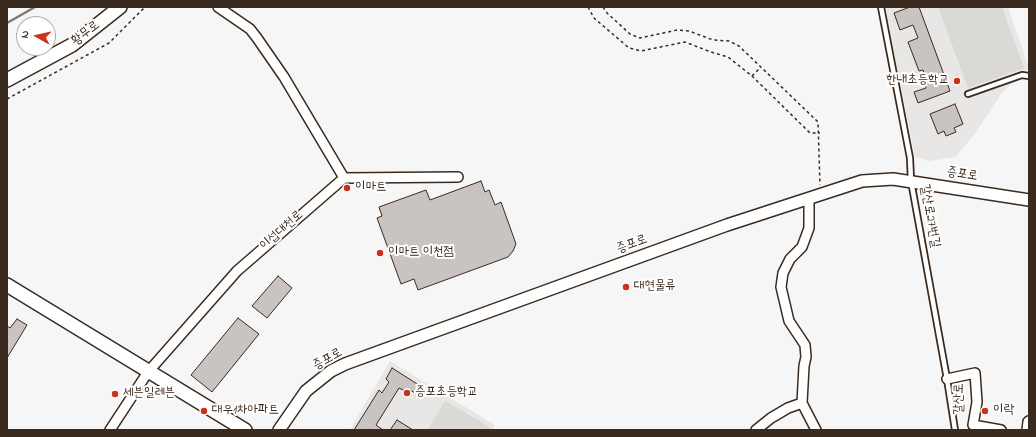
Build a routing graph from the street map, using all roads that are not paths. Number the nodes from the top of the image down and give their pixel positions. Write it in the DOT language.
graph roads {
  1 [pos="120,7"];
  2 [pos="218,7"];
  3 [pos="882,7"];
  4 [pos="1029,76"];
  5 [pos="7,80"];
  6 [pos="968,94"];
  7 [pos="344,178"];
  8 [pos="458,178"];
  9 [pos="911,181"];
  10 [pos="808,199"];
  11 [pos="1029,200"];
  12 [pos="7,285"];
  13 [pos="148,372"];
  14 [pos="947,379"];
  15 [pos="802,403"];
  16 [pos="1029,422"];
  17 [pos="110,430"];
  18 [pos="245,430"];
  19 [pos="279,430"];
  20 [pos="756,430"];
  21 [pos="816,430"];
  22 [pos="955,430"];
  23 [pos="1001,430"];
  24 [pos="1028,430"];
  1 -- 5 [label="main road, 황무로"];
  2 -- 7 [label="street"];
  3 -- 9 [label="lane, 갈산로27번길"];
  4 -- 6 [label="lane"];
  7 -- 8 [label="street"];
  7 -- 13 [label="street, 이섭대천로"];
  9 -- 10 [label="street, 증포로"];
  9 -- 11 [label="street, 증포로"];
  9 -- 14 [label="lane, 갈산로27번길"];
  10 -- 15 [label="street"];
  10 -- 19 [label="street, 증포로"];
  12 -- 13 [label="main road"];
  13 -- 17 [label="street, 이섭대천로"];
  13 -- 18 [label="main road"];
  14 -- 22 [label="lane, 갈산로27번길"];
  14 -- 23 [label="street, 갈산로"];
  15 -- 20 [label="street"];
  15 -- 21 [label="street"];
  16 -- 24 [label="street"];
}
